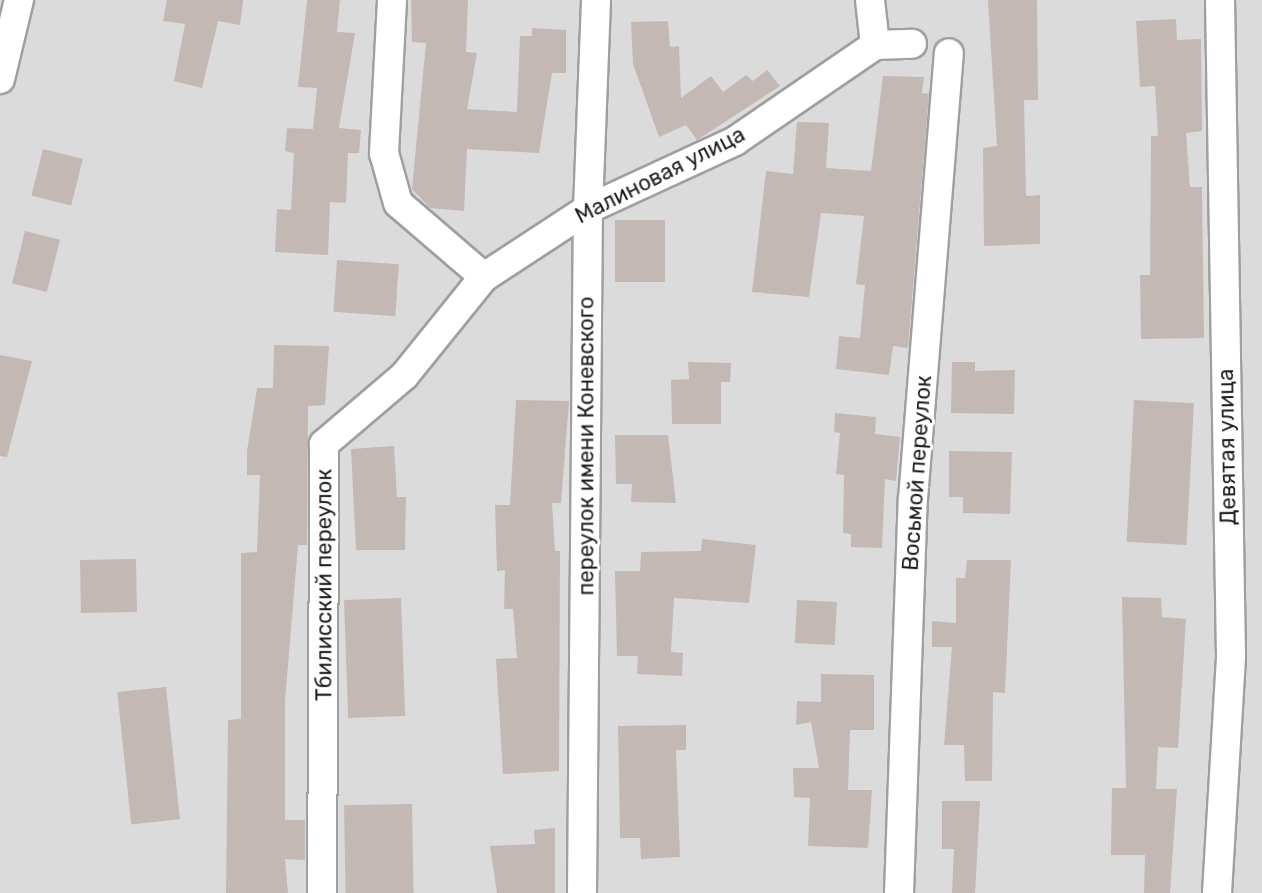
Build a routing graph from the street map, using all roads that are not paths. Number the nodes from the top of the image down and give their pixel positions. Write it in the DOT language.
graph roads {
  1 [pos="19,0"];
  2 [pos="392,0"];
  3 [pos="596,0"];
  4 [pos="870,0"];
  5 [pos="1220,0"];
  6 [pos="912,44"];
  7 [pos="875,45"];
  8 [pos="949,53"];
  9 [pos="0,79"];
  10 [pos="588,209"];
  11 [pos="484,277"];
  12 [pos="322,893"];
  13 [pos="582,893"];
  14 [pos="899,893"];
  15 [pos="1217,893"];
  1 -- 9 [label="street"];
  2 -- 11 [label="street"];
  3 -- 10 [label="street, переулок имени Коневского"];
  4 -- 7 [label="street"];
  5 -- 15 [label="street, Девятая улица"];
  6 -- 7 [label="street"];
  7 -- 10 [label="street, Малиновая улица"];
  8 -- 14 [label="street, Восьмой переулок"];
  10 -- 11 [label="street, Малиновая улица"];
  10 -- 13 [label="street, переулок имени Коневского"];
  11 -- 12 [label="street, Тбилисский переулок"];
}
